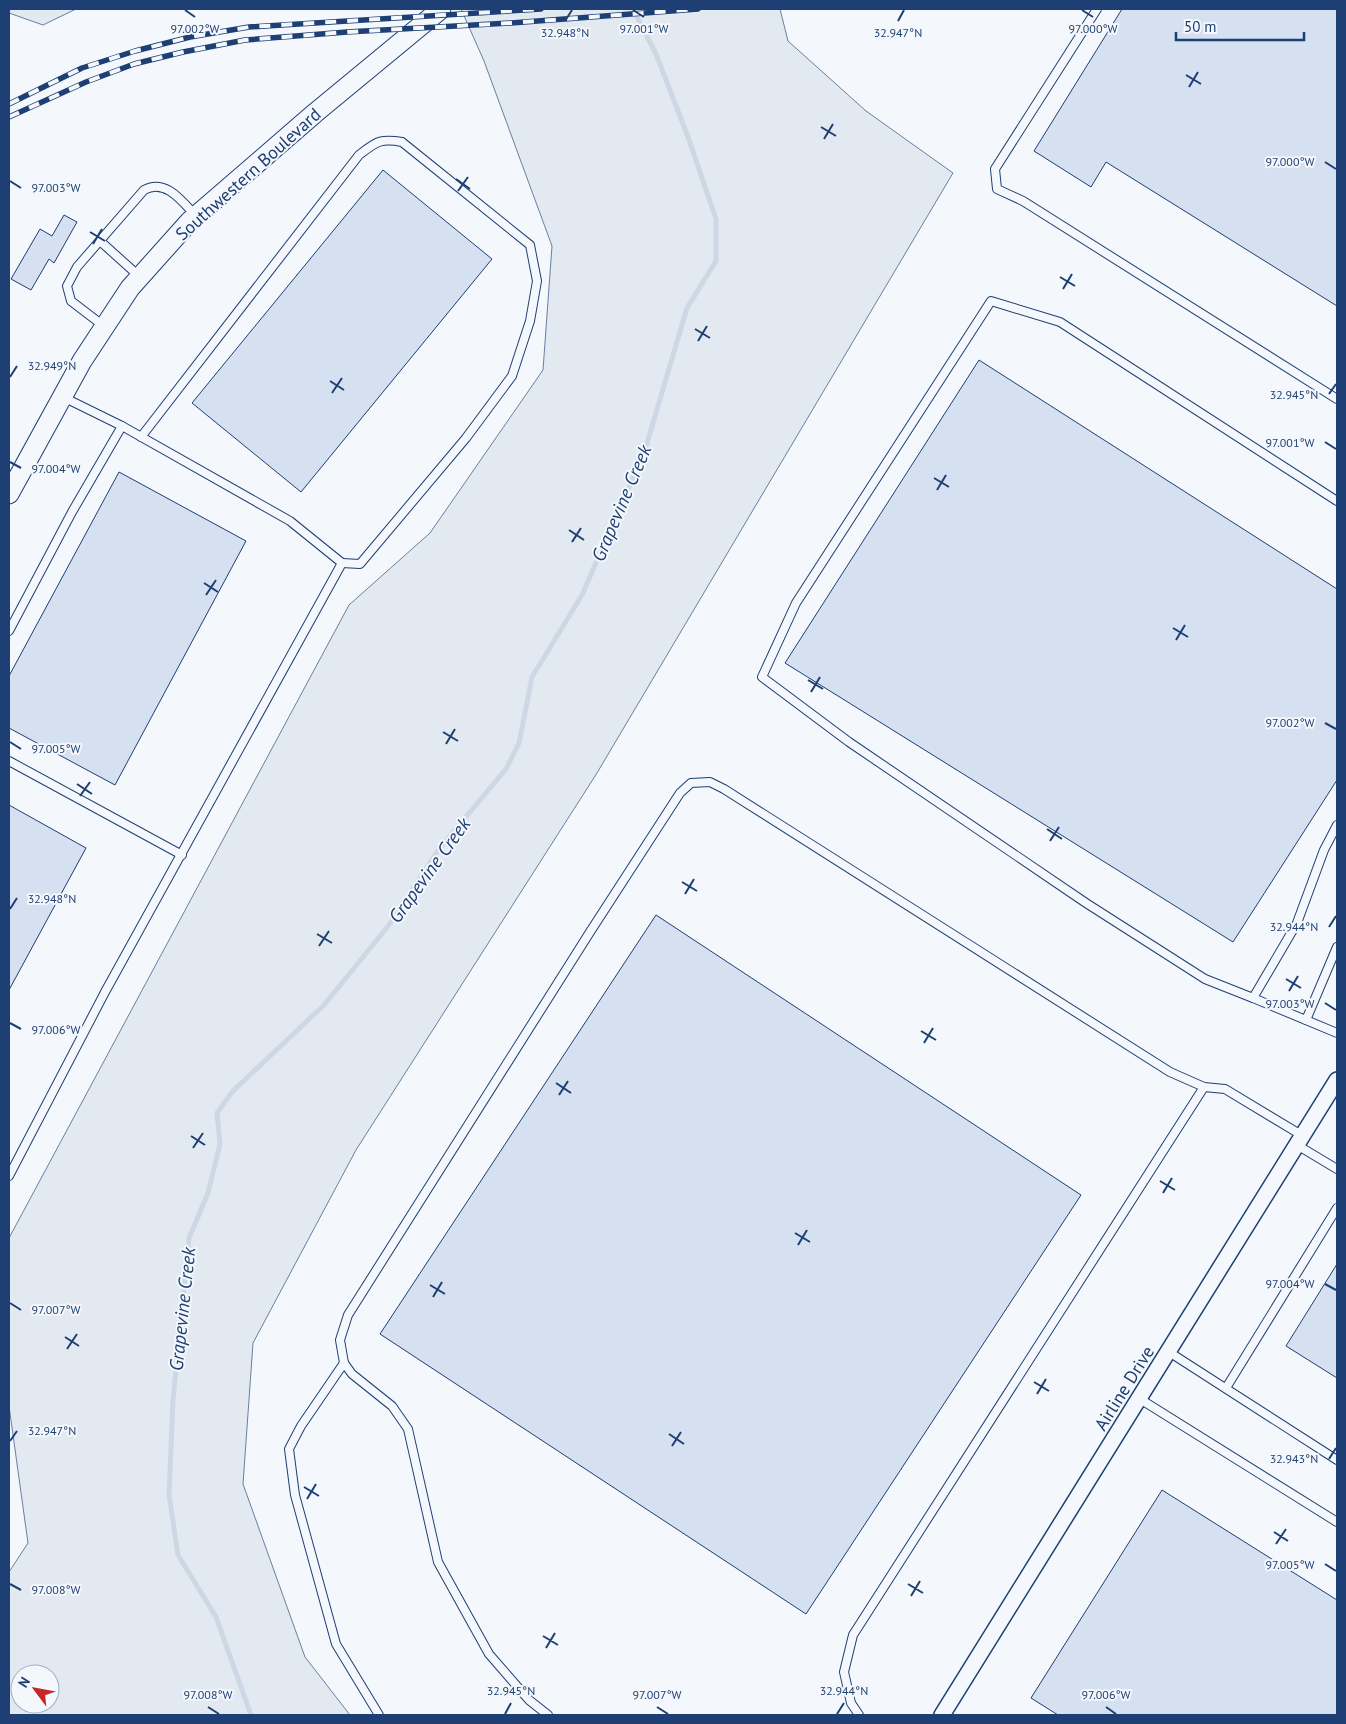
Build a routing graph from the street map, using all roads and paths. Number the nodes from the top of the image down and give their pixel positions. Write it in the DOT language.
graph roads {
  1 [pos="441,9"];
  2 [pos="1097,9"];
  3 [pos="196,216"];
  4 [pos="100,241"];
  5 [pos="140,278"];
  6 [pos="104,327"];
  7 [pos="62,397"];
  8 [pos="1337,399"];
  9 [pos="122,426"];
  10 [pos="141,437"];
  11 [pos="9,494"];
  12 [pos="1337,501"];
  13 [pos="342,563"];
  14 [pos="9,631"];
  15 [pos="9,761"];
  16 [pos="1337,825"];
  17 [pos="182,855"];
  18 [pos="1337,947"];
  19 [pos="1253,998"];
  20 [pos="1306,1020"];
  21 [pos="1337,1033"];
  22 [pos="1336,1083"];
  23 [pos="1204,1088"];
  24 [pos="1300,1140"];
  25 [pos="1337,1169"];
  26 [pos="9,1176"];
  27 [pos="1337,1208"];
  28 [pos="1169,1352"];
  29 [pos="344,1363"];
  30 [pos="1226,1388"];
  31 [pos="1140,1399"];
  32 [pos="1337,1460"];
  33 [pos="1337,1522"];
  34 [pos="947,1713"];
  35 [pos="379,1715"];
  36 [pos="548,1715"];
  37 [pos="859,1715"];
  1 -- 3 [label="street, Southwestern Boulevard"];
  2 -- 8 [label="lane"];
  3 -- 4 [label="lane"];
  3 -- 5 [label="street, Southwestern Boulevard"];
  4 -- 5 [label="lane"];
  4 -- 6 [label="lane"];
  5 -- 6 [label="street, Southwestern Boulevard"];
  6 -- 7 [label="street, Southwestern Boulevard"];
  7 -- 9 [label="lane"];
  7 -- 11 [label="street, Southwestern Boulevard"];
  9 -- 10 [label="lane"];
  9 -- 14 [label="lane"];
  10 -- 13 [label="lane"];
  10 -- 13 [label="lane"];
  12 -- 19 [label="lane"];
  13 -- 17 [label="lane"];
  15 -- 17 [label="lane"];
  16 -- 19 [label="lane"];
  17 -- 26 [label="lane"];
  18 -- 20 [label="lane"];
  19 -- 20 [label="lane"];
  20 -- 21 [label="lane"];
  22 -- 24 [label="street, Airline Drive"];
  23 -- 24 [label="lane"];
  23 -- 29 [label="lane"];
  23 -- 37 [label="lane"];
  24 -- 25 [label="lane"];
  24 -- 28 [label="street, Airline Drive"];
  27 -- 30 [label="lane"];
  28 -- 30 [label="lane"];
  28 -- 31 [label="street, Airline Drive"];
  29 -- 35 [label="lane"];
  29 -- 36 [label="lane"];
  30 -- 32 [label="lane"];
  31 -- 33 [label="lane"];
  31 -- 34 [label="street, Airline Drive"];
}
